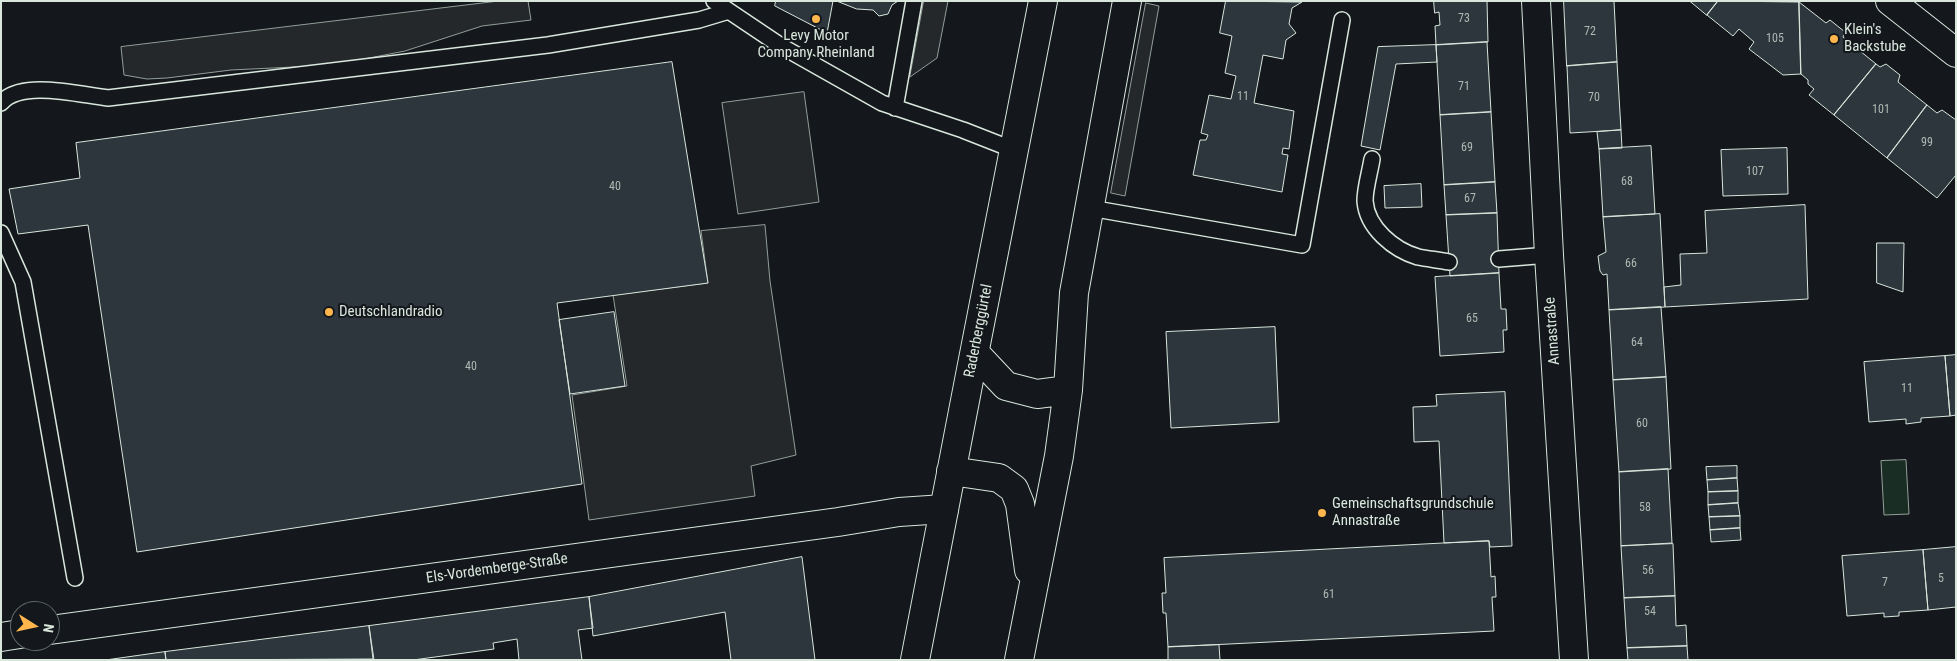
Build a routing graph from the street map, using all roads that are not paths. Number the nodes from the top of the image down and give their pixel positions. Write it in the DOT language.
graph roads {
  1 [pos="714,1"];
  2 [pos="914,1"];
  3 [pos="1043,1"];
  4 [pos="1127,1"];
  5 [pos="1536,1"];
  6 [pos="1890,1"];
  7 [pos="729,11"];
  8 [pos="1342,20"];
  9 [pos="1956,53"];
  10 [pos="1,103"];
  11 [pos="895,108"];
  12 [pos="1014,150"];
  13 [pos="1372,159"];
  14 [pos="1090,208"];
  15 [pos="1,233"];
  16 [pos="1549,255"];
  17 [pos="1498,259"];
  18 [pos="1449,262"];
  19 [pos="975,353"];
  20 [pos="1068,390"];
  21 [pos="951,471"];
  22 [pos="944,509"];
  23 [pos="75,578"];
  24 [pos="1032,592"];
  25 [pos="60,629"];
  26 [pos="915,660"];
  27 [pos="1019,660"];
  28 [pos="1574,660"];
  1 -- 7 [label="lane"];
  2 -- 11 [label="lane"];
  3 -- 12 [label="street, Raderberggürtel"];
  4 -- 14 [label="street"];
  5 -- 16 [label="street, Annastraße"];
  6 -- 9 [label="street"];
  7 -- 10 [label="lane"];
  7 -- 11 [label="lane"];
  8 -- 14 [label="lane"];
  11 -- 12 [label="lane"];
  12 -- 19 [label="street, Raderberggürtel"];
  13 -- 18 [label="lane"];
  14 -- 20 [label="street"];
  15 -- 23 [label="lane"];
  16 -- 17 [label="lane"];
  16 -- 28 [label="street, Annastraße"];
  19 -- 20 [label="street"];
  19 -- 21 [label="street, Raderberggürtel"];
  20 -- 24 [label="street"];
  21 -- 22 [label="street, Raderberggürtel"];
  21 -- 24 [label="street"];
  22 -- 25 [label="street, Els-Vordemberge-Straße"];
  22 -- 26 [label="street, Raderberggürtel"];
  24 -- 27 [label="street"];
}
